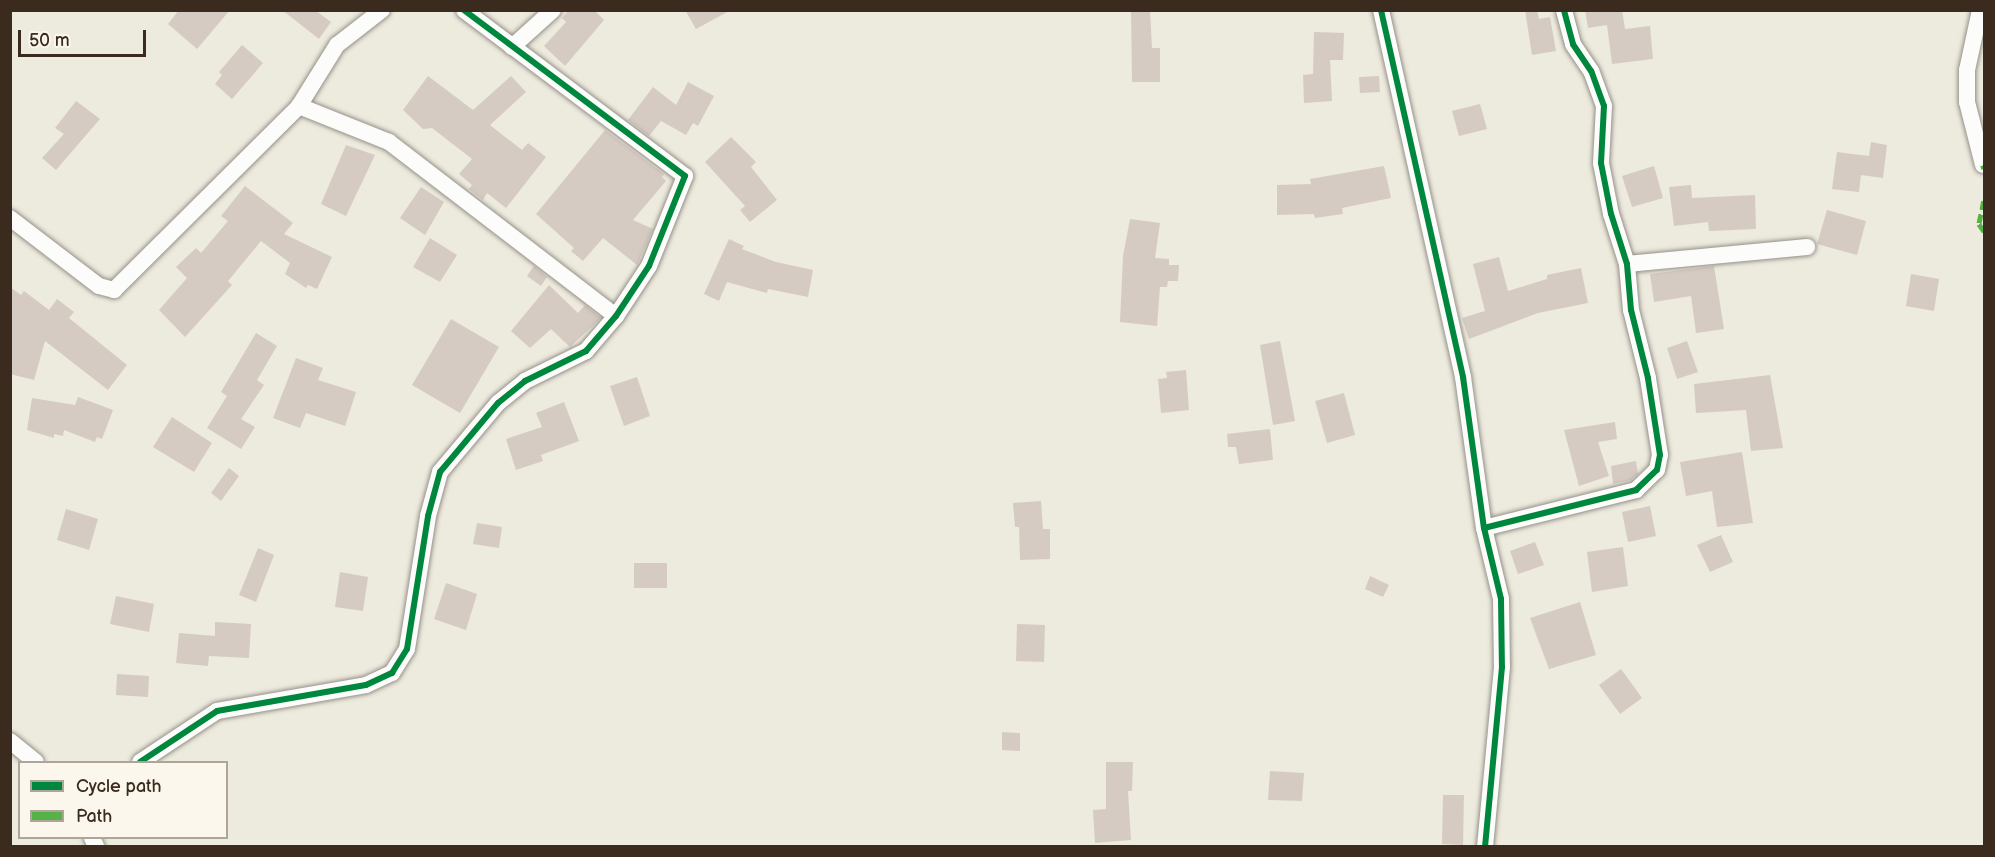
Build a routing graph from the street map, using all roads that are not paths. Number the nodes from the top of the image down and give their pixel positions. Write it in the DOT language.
graph roads {
  1 [pos="382,10"];
  2 [pos="464,10"];
  3 [pos="553,10"];
  4 [pos="1381,10"];
  5 [pos="1564,10"];
  6 [pos="1980,10"];
  7 [pos="512,47"];
  8 [pos="299,106"];
  9 [pos="1983,165"];
  10 [pos="10,218"];
  11 [pos="1807,247"];
  12 [pos="1628,264"];
  13 [pos="616,316"];
  14 [pos="1484,528"];
  15 [pos="10,741"];
  16 [pos="35,761"];
  17 [pos="142,761"];
  18 [pos="1485,846"];
  1 -- 8 [label="street"];
  2 -- 7 [label="street"];
  3 -- 7 [label="street"];
  4 -- 14 [label="street"];
  5 -- 12 [label="street"];
  6 -- 9 [label="street"];
  7 -- 13 [label="street"];
  8 -- 10 [label="street"];
  8 -- 13 [label="street"];
  11 -- 12 [label="street"];
  12 -- 14 [label="street"];
  13 -- 17 [label="street"];
  14 -- 18 [label="street"];
  15 -- 16 [label="street"];
}
